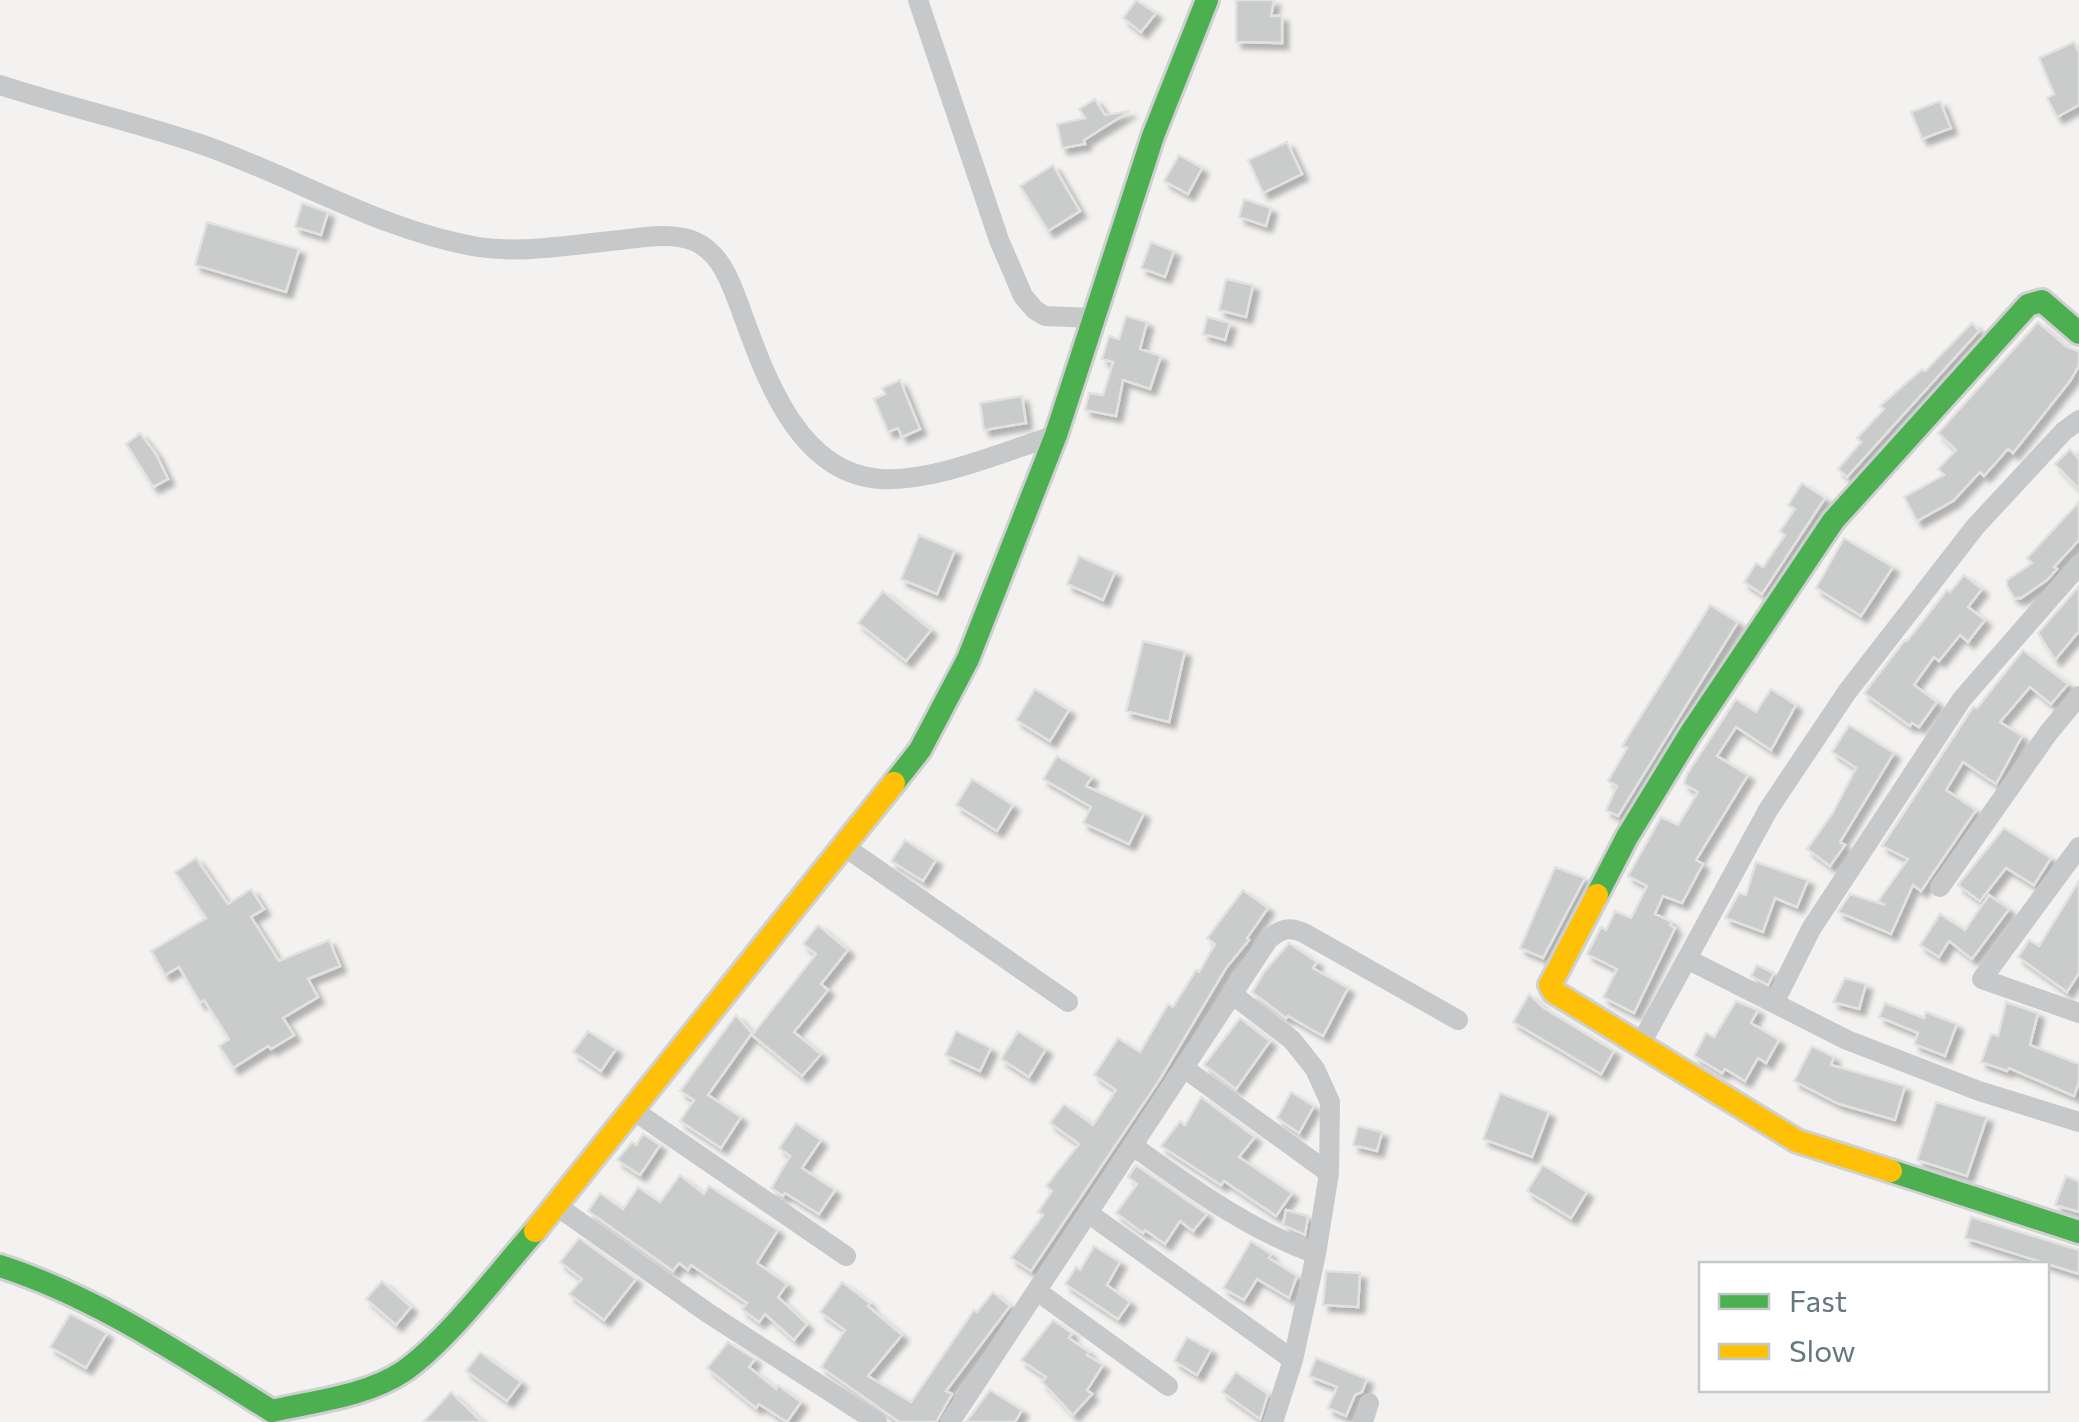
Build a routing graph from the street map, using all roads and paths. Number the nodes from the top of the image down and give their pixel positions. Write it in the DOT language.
graph roads {
  1 [pos="918,0"];
  2 [pos="1207,0"];
  3 [pos="0,86"];
  4 [pos="1092,318"];
  5 [pos="2079,333"];
  6 [pos="2079,420"];
  7 [pos="1056,435"];
  8 [pos="2079,565"];
  9 [pos="2079,696"];
  10 [pos="845,847"];
  11 [pos="2079,847"];
  12 [pos="1940,888"];
  13 [pos="1687,959"];
  14 [pos="1232,994"];
  15 [pos="1068,1002"];
  16 [pos="1774,1003"];
  17 [pos="2077,1009"];
  18 [pos="1458,1020"];
  19 [pos="1640,1045"];
  20 [pos="1184,1068"];
  21 [pos="633,1110"];
  22 [pos="2079,1122"];
  23 [pos="1132,1146"];
  24 [pos="1329,1172"];
  25 [pos="558,1206"];
  26 [pos="1088,1214"];
  27 [pos="2079,1232"];
  28 [pos="1316,1254"];
  29 [pos="846,1256"];
  30 [pos="0,1266"];
  31 [pos="1036,1291"];
  32 [pos="1293,1360"];
  33 [pos="1168,1386"];
  34 [pos="262,1417"];
  35 [pos="877,1422"];
  36 [pos="950,1422"];
  37 [pos="1273,1422"];
  1 -- 4 [label="street"];
  2 -- 4 [label="street"];
  3 -- 7 [label="street"];
  4 -- 7 [label="street"];
  5 -- 19 [label="street"];
  6 -- 13 [label="street"];
  7 -- 10 [label="street"];
  8 -- 16 [label="street"];
  9 -- 12 [label="street"];
  10 -- 15 [label="street"];
  10 -- 21 [label="street"];
  11 -- 17 [label="street"];
  13 -- 16 [label="street"];
  13 -- 19 [label="street"];
  14 -- 18 [label="street"];
  14 -- 20 [label="street"];
  14 -- 24 [label="street"];
  16 -- 22 [label="street"];
  19 -- 27 [label="street"];
  20 -- 23 [label="street"];
  20 -- 24 [label="street"];
  21 -- 25 [label="street"];
  21 -- 29 [label="street"];
  23 -- 26 [label="street"];
  23 -- 28 [label="street"];
  24 -- 28 [label="street"];
  25 -- 34 [label="street"];
  25 -- 35 [label="street"];
  26 -- 31 [label="street"];
  26 -- 32 [label="street"];
  28 -- 32 [label="street"];
  30 -- 34 [label="street"];
  31 -- 33 [label="street"];
  31 -- 36 [label="street"];
  32 -- 37 [label="street"];
}
